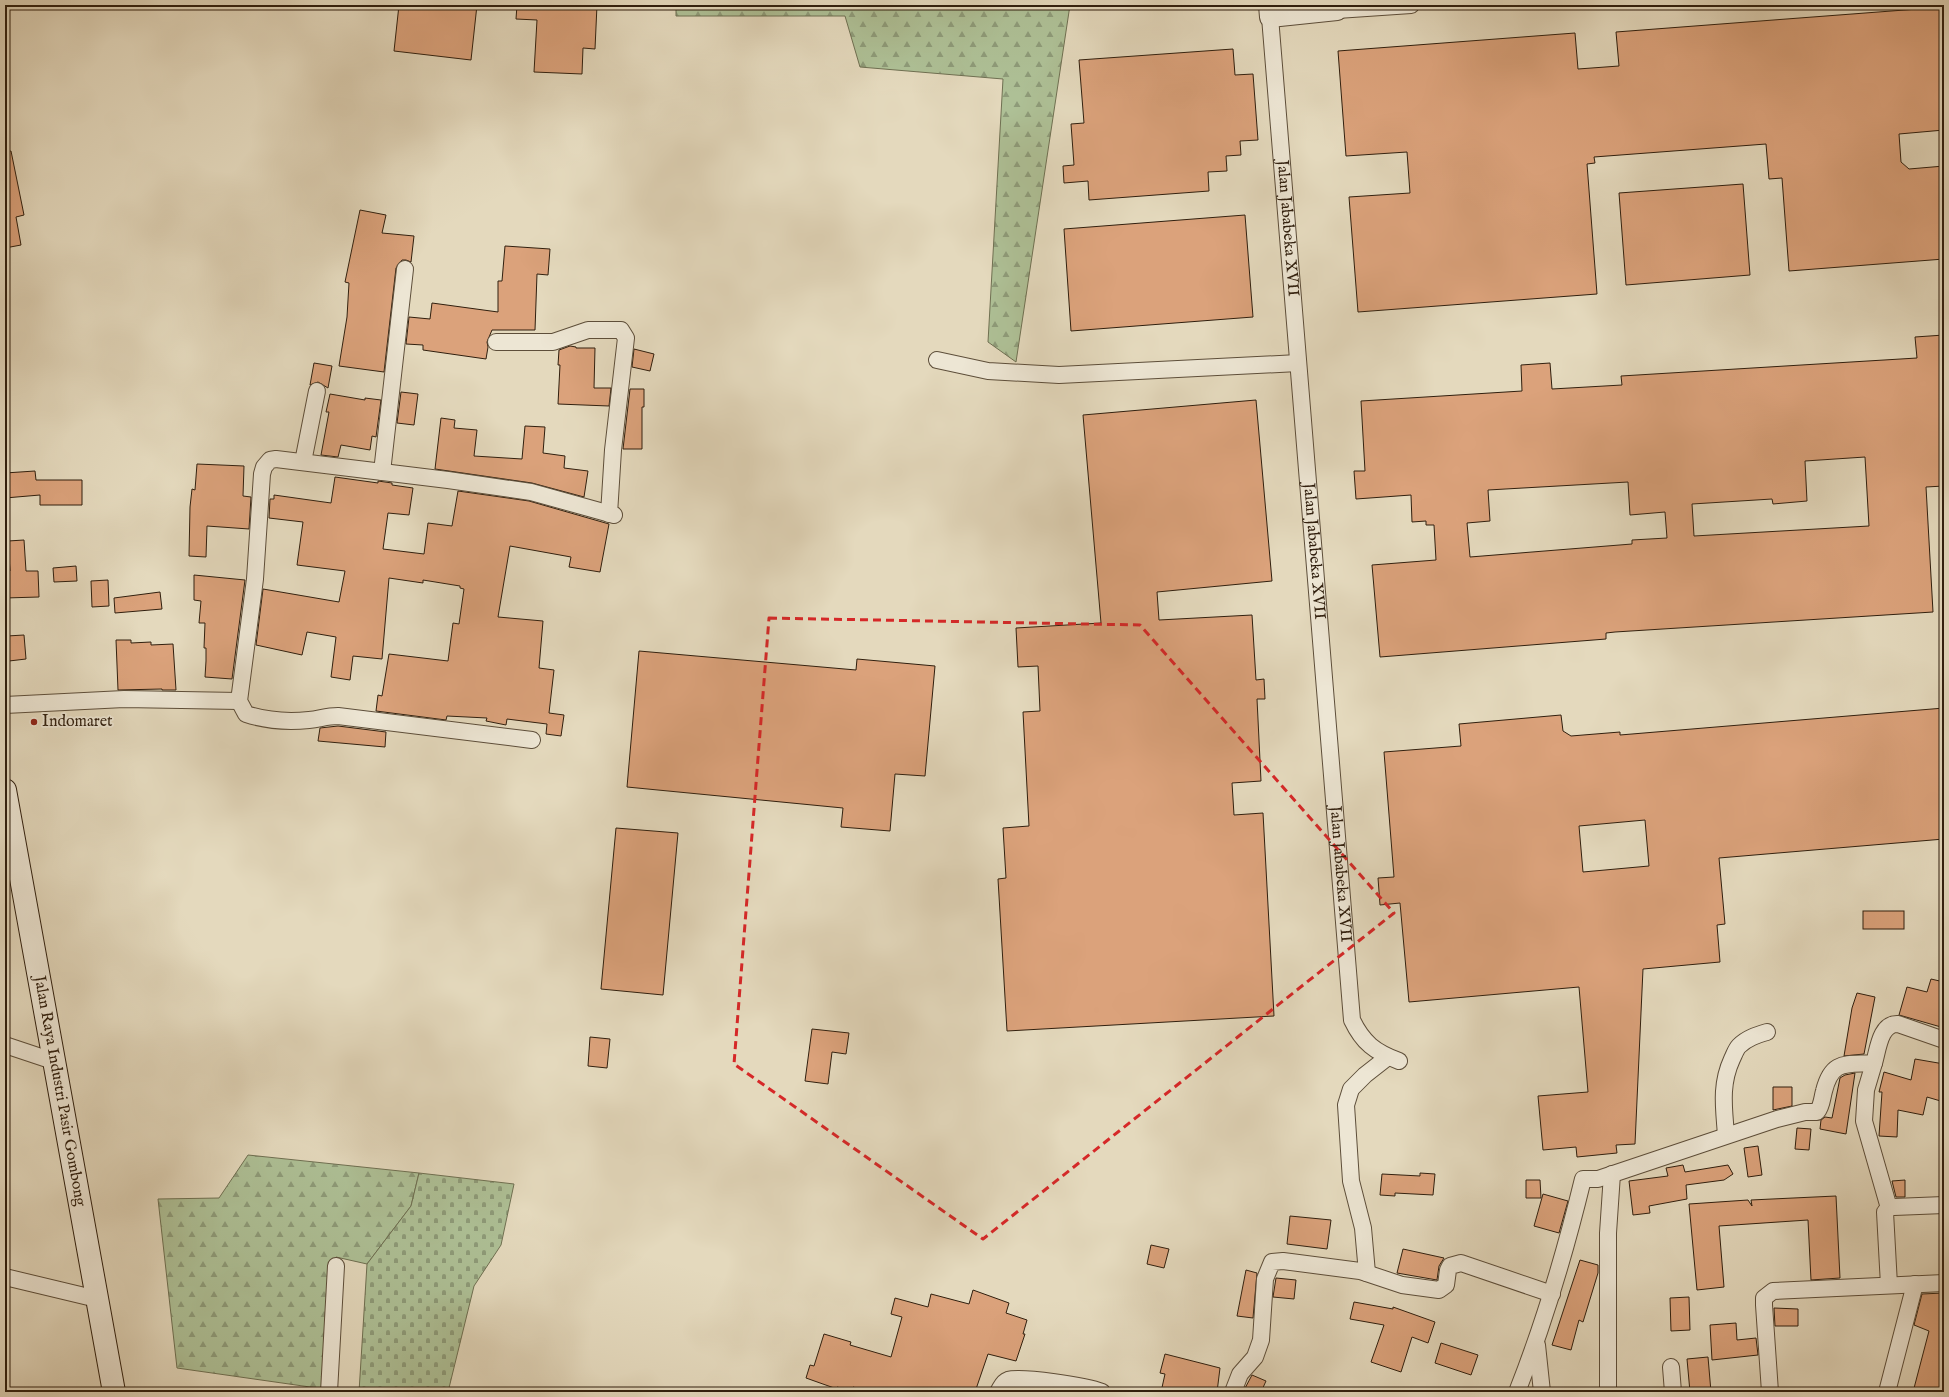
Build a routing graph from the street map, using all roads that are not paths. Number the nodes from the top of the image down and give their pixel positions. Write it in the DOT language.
graph roads {
  1 [pos="1410,5"];
  2 [pos="1336,8"];
  3 [pos="1269,11"];
  4 [pos="405,269"];
  5 [pos="496,342"];
  6 [pos="937,360"];
  7 [pos="1298,363"];
  8 [pos="317,391"];
  9 [pos="303,462"];
  10 [pos="382,472"];
  11 [pos="239,701"];
  12 [pos="5,705"];
  13 [pos="532,740"];
  14 [pos="5,790"];
  15 [pos="1767,1032"];
  16 [pos="1944,1040"];
  17 [pos="5,1045"];
  18 [pos="53,1061"];
  19 [pos="1874,1063"];
  20 [pos="1726,1135"];
  21 [pos="1612,1174"];
  22 [pos="1944,1205"];
  23 [pos="1889,1208"];
  24 [pos="336,1266"];
  25 [pos="1367,1273"];
  26 [pos="5,1277"];
  27 [pos="1944,1283"];
  28 [pos="1915,1284"];
  29 [pos="1889,1286"];
  30 [pos="1552,1294"];
  31 [pos="97,1299"];
  32 [pos="1537,1341"];
  33 [pos="1671,1367"];
  34 [pos="114,1392"];
  35 [pos="329,1392"];
  36 [pos="998,1392"];
  37 [pos="1102,1392"];
  38 [pos="1233,1392"];
  39 [pos="1517,1392"];
  40 [pos="1542,1392"];
  41 [pos="1608,1392"];
  42 [pos="1673,1392"];
  43 [pos="1770,1392"];
  44 [pos="1887,1392"];
  1 -- 2 [label="street"];
  2 -- 3 [label="street"];
  3 -- 7 [label="street, Jalan Jababeka XVII"];
  4 -- 10 [label="street"];
  5 -- 10 [label="street"];
  6 -- 7 [label="street"];
  7 -- 25 [label="street, Jalan Jababeka XVII"];
  8 -- 9 [label="street"];
  9 -- 10 [label="street"];
  9 -- 11 [label="street"];
  11 -- 12 [label="street"];
  11 -- 13 [label="street"];
  14 -- 18 [label="main road, Jalan Raya Industri Pasir Gombong"];
  15 -- 20 [label="street"];
  16 -- 19 [label="street"];
  17 -- 18 [label="street"];
  18 -- 31 [label="main road, Jalan Raya Industri Pasir Gombong"];
  19 -- 20 [label="street"];
  19 -- 23 [label="street"];
  20 -- 21 [label="street"];
  21 -- 30 [label="street"];
  21 -- 41 [label="street"];
  22 -- 23 [label="street"];
  23 -- 29 [label="street"];
  24 -- 35 [label="street"];
  25 -- 30 [label="street"];
  25 -- 38 [label="street"];
  26 -- 31 [label="street"];
  27 -- 28 [label="street"];
  28 -- 29 [label="street"];
  28 -- 44 [label="street"];
  29 -- 43 [label="street"];
  30 -- 32 [label="street"];
  31 -- 34 [label="main road, Jalan Raya Industri Pasir Gombong"];
  32 -- 39 [label="street"];
  32 -- 40 [label="street"];
  33 -- 42 [label="street"];
  36 -- 37 [label="street"];
}
